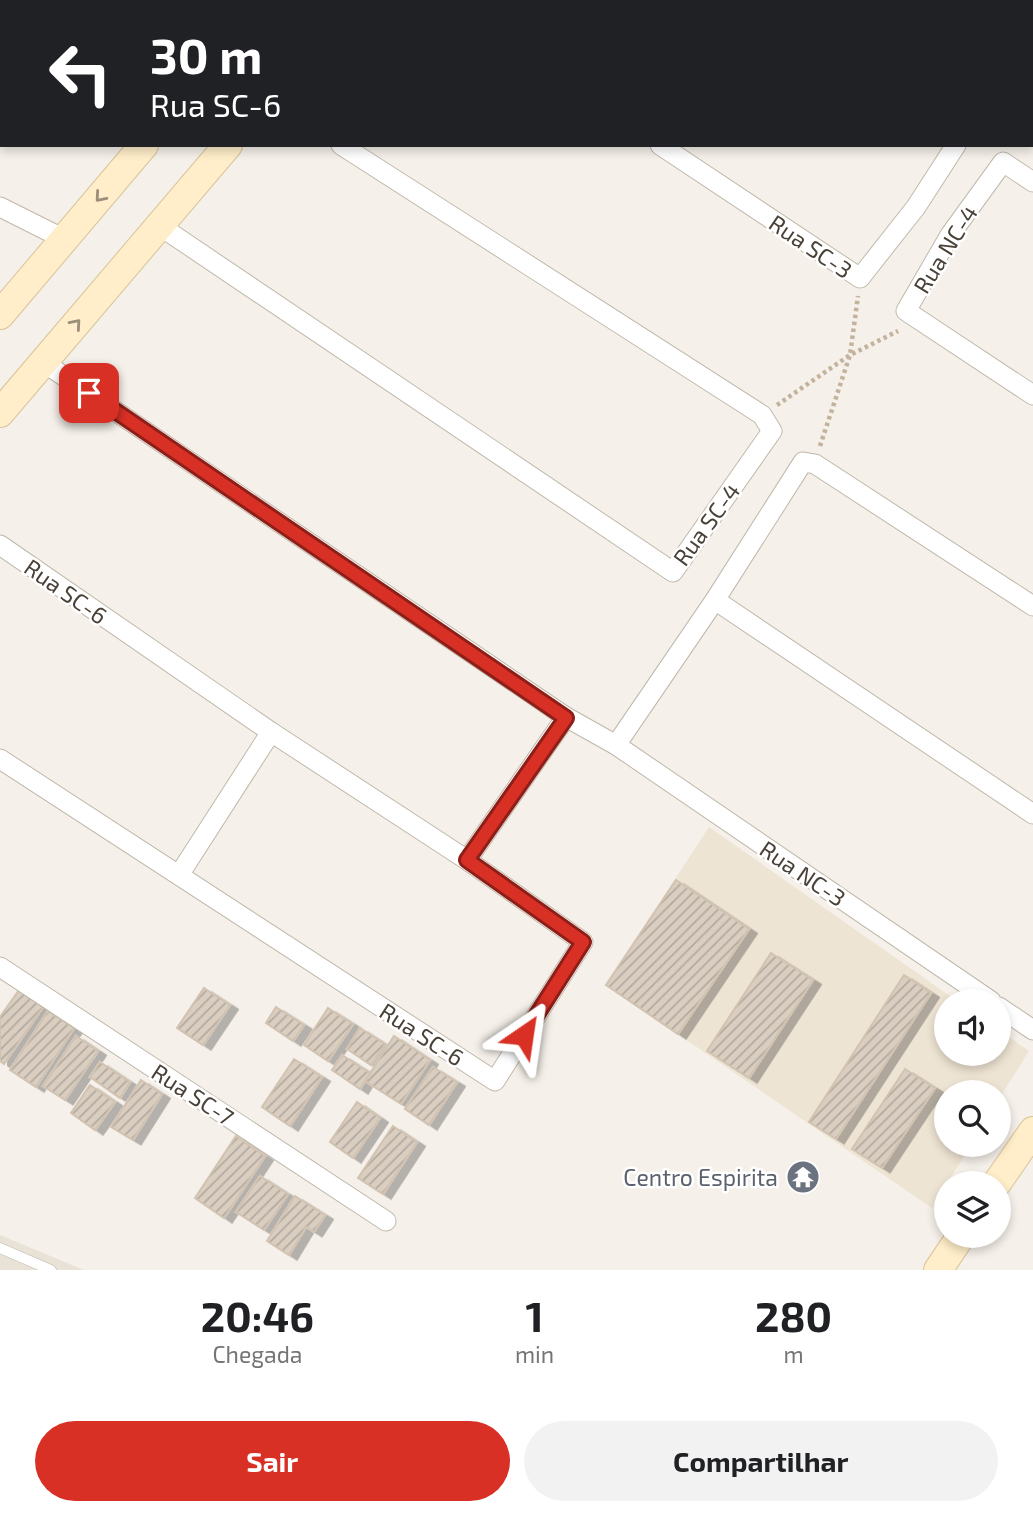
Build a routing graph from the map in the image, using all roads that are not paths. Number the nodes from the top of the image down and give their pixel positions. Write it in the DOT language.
graph roads {
  1 [pos="142,147"];
  2 [pos="226,147"];
  3 [pos="344,147"];
  4 [pos="663,147"];
  5 [pos="955,147"];
  6 [pos="1033,182"];
  7 [pos="0,207"];
  8 [pos="160,226"];
  9 [pos="64,239"];
  10 [pos="0,315"];
  11 [pos="43,362"];
  12 [pos="1033,395"];
  13 [pos="0,412"];
  14 [pos="0,545"];
  15 [pos="715,600"];
  16 [pos="1033,606"];
  17 [pos="566,718"];
  18 [pos="271,732"];
  19 [pos="616,745"];
  20 [pos="0,759"];
  21 [pos="1033,814"];
  22 [pos="467,860"];
  23 [pos="179,875"];
  24 [pos="0,967"];
  25 [pos="973,989"];
  26 [pos="1011,1015"];
  27 [pos="1033,1030"];
  28 [pos="1033,1131"];
  29 [pos="1005,1171"];
  30 [pos="386,1221"];
  31 [pos="0,1248"];
  32 [pos="953,1248"];
  33 [pos="51,1270"];
  34 [pos="938,1270"];
  1 -- 9 [label="street, one-way"];
  2 -- 8 [label="street"];
  3 -- 8 [label="street, Rua SC-4"];
  4 -- 5 [label="street, Rua SC-3"];
  6 -- 12 [label="street, Rua NC-4"];
  7 -- 9 [label="street"];
  11 -- 8 [label="street, one-way"];
  9 -- 10 [label="street"];
  11 -- 13 [label="street"];
  11 -- 17 [label="street, Rua NC-3"];
  14 -- 18 [label="street, Rua SC-6"];
  15 -- 16 [label="street"];
  15 -- 19 [label="street"];
  15 -- 21 [label="street"];
  17 -- 19 [label="street, Rua NC-3"];
  17 -- 22 [label="street"];
  18 -- 22 [label="street, Rua SC-6"];
  18 -- 23 [label="street"];
  19 -- 25 [label="street, Rua NC-3"];
  20 -- 23 [label="street, Rua SC-6"];
  22 -- 23 [label="street, Rua SC-6"];
  24 -- 30 [label="street, Rua SC-7"];
  26 -- 27 [label="street"];
  28 -- 29 [label="street"];
  31 -- 33 [label="lane"];
  32 -- 34 [label="street"];
}
